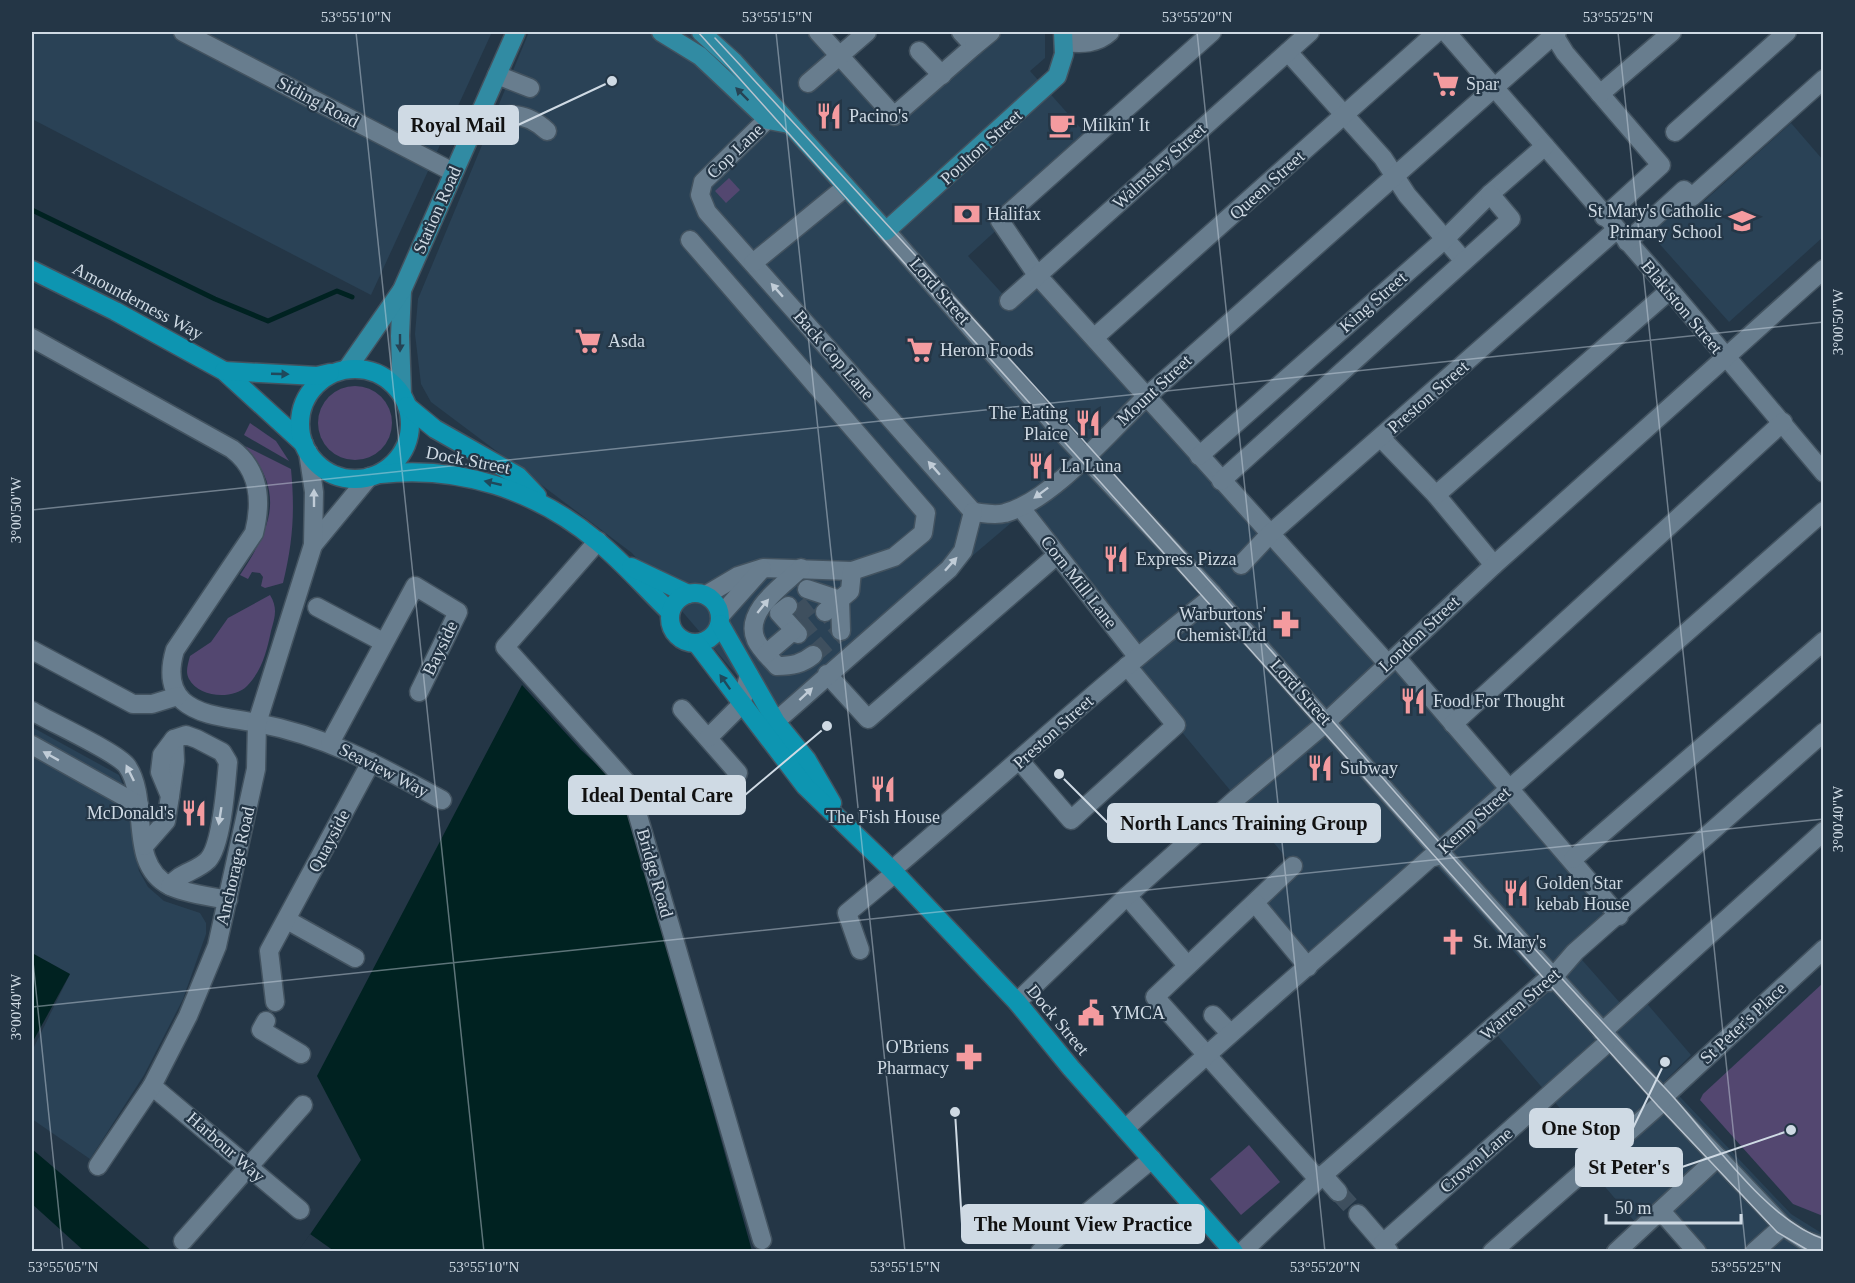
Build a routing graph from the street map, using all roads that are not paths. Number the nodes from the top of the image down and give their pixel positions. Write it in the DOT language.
graph roads {
  1 [pos="183,32"];
  2 [pos="516,32"];
  3 [pos="661,32"];
  4 [pos="701,32"];
  5 [pos="818,32"];
  6 [pos="867,32"];
  7 [pos="961,32"];
  8 [pos="991,32"];
  9 [pos="1110,32"];
  10 [pos="1212,32"];
  11 [pos="1310,32"];
  12 [pos="1437,32"];
  13 [pos="1446,32"];
  14 [pos="1554,32"];
  15 [pos="1672,32"];
  16 [pos="1787,32"];
  17 [pos="1064,42"];
  18 [pos="974,46"];
  19 [pos="919,51"];
  20 [pos="1288,52"];
  21 [pos="840,56"];
  22 [pos="497,75"];
  23 [pos="942,75"];
  24 [pos="1824,80"];
  25 [pos="807,83"];
  26 [pos="1495,87"];
  27 [pos="530,88"];
  28 [pos="1600,94"];
  29 [pos="772,115"];
  30 [pos="1345,115"];
  31 [pos="474,126"];
  32 [pos="547,130"];
  33 [pos="1675,132"];
  34 [pos="1545,146"];
  35 [pos="453,172"];
  36 [pos="1395,175"];
  37 [pos="844,185"];
  38 [pos="1490,194"];
  39 [pos="700,195"];
  40 [pos="1616,230"];
  41 [pos="886,231"];
  42 [pos="1445,239"];
  43 [pos="690,240"];
  44 [pos="1464,261"];
  45 [pos="753,263"];
  46 [pos="1824,269"];
  47 [pos="32,270"];
  48 [pos="1037,275"];
  49 [pos="402,290"];
  50 [pos="1670,290"];
  51 [pos="1009,301"];
  52 [pos="1095,337"];
  53 [pos="32,338"];
  54 [pos="1726,358"];
  55 [pos="225,371"];
  56 [pos="341,371"];
  57 [pos="1146,397"];
  58 [pos="405,401"];
  59 [pos="1783,422"];
  60 [pos="1381,438"];
  61 [pos="306,448"];
  62 [pos="1086,456"];
  63 [pos="1199,456"];
  64 [pos="1824,473"];
  65 [pos="374,475"];
  66 [pos="1221,481"];
  67 [pos="1436,495"];
  68 [pos="547,506"];
  69 [pos="1021,508"];
  70 [pos="1824,511"];
  71 [pos="973,512"];
  72 [pos="1270,534"];
  73 [pos="598,541"];
  74 [pos="313,544"];
  75 [pos="1057,555"];
  76 [pos="616,560"];
  77 [pos="1241,565"];
  78 [pos="1494,565"];
  79 [pos="763,568"];
  80 [pos="801,568"];
  81 [pos="852,571"];
  82 [pos="1212,593"];
  83 [pos="688,594"];
  84 [pos="706,595"];
  85 [pos="317,607"];
  86 [pos="828,608"];
  87 [pos="670,612"];
  88 [pos="720,620"];
  89 [pos="1824,641"];
  90 [pos="383,642"];
  91 [pos="697,644"];
  92 [pos="32,650"];
  93 [pos="766,654"];
  94 [pos="1132,661"];
  95 [pos="1392,661"];
  96 [pos="827,674"];
  97 [pos="749,675"];
  98 [pos="419,692"];
  99 [pos="178,696"];
  100 [pos="741,705"];
  101 [pos="682,709"];
  102 [pos="32,711"];
  103 [pos="1327,720"];
  104 [pos="257,723"];
  105 [pos="1453,724"];
  106 [pos="769,728"];
  107 [pos="1824,732"];
  108 [pos="708,738"];
  109 [pos="330,743"];
  110 [pos="32,745"];
  111 [pos="1020,761"];
  112 [pos="371,762"];
  113 [pos="738,773"];
  114 [pos="1508,790"];
  115 [pos="442,800"];
  116 [pos="139,805"];
  117 [pos="1824,831"];
  118 [pos="144,846"];
  119 [pos="1439,851"];
  120 [pos="1573,859"];
  121 [pos="1293,866"];
  122 [pos="894,871"];
  123 [pos="170,886"];
  124 [pos="1127,896"];
  125 [pos="228,900"];
  126 [pos="1254,903"];
  127 [pos="1619,916"];
  128 [pos="287,920"];
  129 [pos="1824,949"];
  130 [pos="860,950"];
  131 [pos="355,958"];
  132 [pos="1187,965"];
  133 [pos="1308,967"];
  134 [pos="1552,976"];
  135 [pos="275,1002"];
  136 [pos="1017,1002"];
  137 [pos="1213,1015"];
  138 [pos="266,1021"];
  139 [pos="1230,1033"];
  140 [pos="1605,1038"];
  141 [pos="1206,1053"];
  142 [pos="302,1054"];
  143 [pos="152,1086"];
  144 [pos="1663,1098"];
  145 [pos="303,1105"];
  146 [pos="1125,1129"];
  147 [pos="1718,1157"];
  148 [pos="1152,1159"];
  149 [pos="98,1166"];
  150 [pos="249,1167"];
  151 [pos="1320,1177"];
  152 [pos="1338,1192"];
  153 [pos="300,1210"];
  154 [pos="1661,1210"];
  155 [pos="1358,1214"];
  156 [pos="1783,1226"];
  157 [pos="762,1240"];
  158 [pos="183,1241"];
  159 [pos="1386,1247"];
  160 [pos="1824,1247"];
  161 [pos="1040,1251"];
  162 [pos="1234,1251"];
  163 [pos="1242,1251"];
  164 [pos="1492,1251"];
  165 [pos="1616,1251"];
  166 [pos="1697,1251"];
  167 [pos="1754,1251"];
  1 -- 35 [label="street, Siding Road"];
  2 -- 22 [label="main road, Station Road"];
  29 -- 3 [label="main road, Lord Street, one-way"];
  4 -- 29 [label="main road, Lord Street"];
  5 -- 21 [label="street"];
  6 -- 21 [label="street"];
  7 -- 18 [label="street"];
  8 -- 18 [label="street"];
  9 -- 17 [label="street, Poulton Street"];
  10 -- 48 [label="street"];
  11 -- 20 [label="street, Walmsley Street"];
  12 -- 30 [label="street, Queen Street"];
  13 -- 26 [label="street, Blakiston Street"];
  14 -- 26 [label="street, Mount Street"];
  14 -- 28 [label="street"];
  15 -- 28 [label="street"];
  16 -- 33 [label="street"];
  17 -- 41 [label="main road, Poulton Street"];
  18 -- 23 [label="street"];
  19 -- 23 [label="street"];
  20 -- 30 [label="street"];
  20 -- 48 [label="street, Walmsley Street"];
  21 -- 23 [label="street"];
  21 -- 25 [label="street"];
  22 -- 27 [label="street"];
  22 -- 31 [label="main road, Station Road"];
  24 -- 40 [label="street"];
  26 -- 34 [label="street, Blakiston Street"];
  26 -- 36 [label="street, Mount Street"];
  28 -- 40 [label="street"];
  29 -- 37 [label="main road, Lord Street"];
  29 -- 39 [label="street, Cop Lane"];
  30 -- 36 [label="street"];
  30 -- 52 [label="street, Queen Street"];
  31 -- 32 [label="street"];
  31 -- 35 [label="main road, Station Road"];
  34 -- 38 [label="street, King Street"];
  34 -- 40 [label="street, Blakiston Street"];
  35 -- 49 [label="main road, Station Road"];
  36 -- 42 [label="street"];
  36 -- 57 [label="street, Mount Street"];
  37 -- 41 [label="main road, Lord Street"];
  37 -- 45 [label="street"];
  38 -- 42 [label="street, King Street"];
  38 -- 44 [label="street"];
  39 -- 45 [label="street, Back Cop Lane"];
  40 -- 50 [label="street, Blakiston Street"];
  40 -- 60 [label="street, Preston Street"];
  41 -- 62 [label="street, Lord Street"];
  42 -- 44 [label="street"];
  42 -- 63 [label="street, King Street"];
  43 -- 81 [label="street"];
  44 -- 66 [label="street"];
  71 -- 45 [label="street, Back Cop Lane, one-way"];
  46 -- 54 [label="street, London Street"];
  47 -- 55 [label="highway, Amounderness Way"];
  48 -- 51 [label="street, Walmsley Street"];
  48 -- 52 [label="street"];
  49 -- 56 [label="main road, Station Road"];
  49 -- 58 [label="main road, Station Road, one-way"];
  50 -- 54 [label="street, Blakiston Street"];
  50 -- 67 [label="street"];
  52 -- 57 [label="street"];
  53 -- 99 [label="street"];
  54 -- 59 [label="street, Blakiston Street"];
  54 -- 78 [label="street, London Street"];
  55 -- 56 [label="highway, Amounderness Way, one-way"];
  55 -- 61 [label="highway, Amounderness Way"];
  56 -- 58 [label="highway"];
  56 -- 61 [label="highway"];
  57 -- 62 [label="street, Mount Street"];
  57 -- 63 [label="street"];
  58 -- 65 [label="highway"];
  58 -- 68 [label="highway, Dock Street"];
  59 -- 64 [label="street, Blakiston Street"];
  59 -- 105 [label="street"];
  60 -- 67 [label="street"];
  60 -- 72 [label="street, Preston Street"];
  61 -- 65 [label="highway"];
  74 -- 61 [label="street, Anchorage Road, one-way"];
  62 -- 69 [label="street, Mount Street, one-way"];
  62 -- 82 [label="street, Lord Street"];
  63 -- 66 [label="street"];
  68 -- 65 [label="highway, Dock Street, one-way"];
  65 -- 74 [label="street, Anchorage Road"];
  66 -- 72 [label="street"];
  67 -- 78 [label="street"];
  68 -- 73 [label="highway, Dock Street"];
  69 -- 71 [label="street, Mount Street"];
  69 -- 75 [label="street, Corn Mill Lane"];
  70 -- 114 [label="street, Kemp Street"];
  96 -- 71 [label="street, one-way"];
  72 -- 77 [label="street, Preston Street"];
  72 -- 95 [label="street"];
  73 -- 76 [label="highway, Dock Street"];
  73 -- 157 [label="street, Bridge Road"];
  74 -- 104 [label="street, Anchorage Road"];
  75 -- 94 [label="street, Corn Mill Lane"];
  75 -- 96 [label="street"];
  76 -- 83 [label="highway, Dock Street"];
  76 -- 87 [label="highway, Dock Street"];
  78 -- 95 [label="street, London Street"];
  79 -- 80 [label="street"];
  79 -- 84 [label="street"];
  79 -- 88 [label="street"];
  80 -- 81 [label="street"];
  93 -- 80 [label="street, one-way"];
  81 -- 86 [label="street"];
  82 -- 94 [label="street, Preston Street"];
  82 -- 103 [label="street, Lord Street"];
  83 -- 84 [label="highway"];
  83 -- 87 [label="highway"];
  84 -- 88 [label="highway"];
  85 -- 90 [label="street"];
  87 -- 91 [label="highway"];
  88 -- 91 [label="highway"];
  88 -- 97 [label="highway, Dock Street"];
  89 -- 120 [label="street"];
  90 -- 98 [label="street, Bayside"];
  90 -- 109 [label="street, Bayside"];
  100 -- 91 [label="highway, Dock Street, one-way"];
  92 -- 99 [label="street"];
  93 -- 93 [label="street"];
  94 -- 111 [label="street, Preston Street"];
  94 -- 111 [label="street, Corn Mill Lane"];
  95 -- 103 [label="street, London Street"];
  95 -- 105 [label="street"];
  106 -- 96 [label="street, one-way"];
  97 -- 100 [label="street"];
  97 -- 106 [label="highway, Dock Street"];
  99 -- 104 [label="street, Seaview Way"];
  100 -- 106 [label="highway, Dock Street"];
  100 -- 108 [label="street"];
  101 -- 108 [label="street"];
  116 -- 102 [label="street, one-way"];
  103 -- 119 [label="street, Lord Street"];
  103 -- 124 [label="street, London Street"];
  104 -- 109 [label="street, Seaview Way"];
  104 -- 125 [label="street, Anchorage Road"];
  105 -- 114 [label="street"];
  106 -- 122 [label="highway, Dock Street"];
  107 -- 127 [label="street, Warren Street"];
  108 -- 113 [label="street"];
  109 -- 112 [label="street, Seaview Way"];
  116 -- 110 [label="street, one-way"];
  111 -- 122 [label="street, Preston Street"];
  112 -- 115 [label="street, Seaview Way"];
  112 -- 128 [label="street, Quayside"];
  114 -- 119 [label="street, Kemp Street"];
  114 -- 120 [label="street"];
  116 -- 118 [label="street"];
  117 -- 140 [label="street, Crown Lane"];
  118 -- 123 [label="street"];
  118 -- 123 [label="street, one-way"];
  119 -- 133 [label="street, Kemp Street"];
  119 -- 134 [label="street, Lord Street"];
  120 -- 127 [label="street"];
  121 -- 126 [label="street"];
  122 -- 130 [label="street, Preston Street"];
  122 -- 136 [label="highway, Dock Street"];
  123 -- 125 [label="street"];
  124 -- 132 [label="street"];
  124 -- 136 [label="street, London Street"];
  125 -- 143 [label="street, Anchorage Road"];
  126 -- 132 [label="street"];
  126 -- 133 [label="street"];
  127 -- 134 [label="street, Warren Street"];
  128 -- 131 [label="street"];
  128 -- 135 [label="street, Quayside"];
  129 -- 144 [label="street, St Peter's Place"];
  132 -- 141 [label="street"];
  133 -- 139 [label="street, Kemp Street"];
  134 -- 140 [label="street, Lord Street"];
  134 -- 151 [label="street, Warren Street"];
  136 -- 146 [label="highway, Dock Street"];
  137 -- 139 [label="street"];
  138 -- 142 [label="street"];
  139 -- 141 [label="street, Kemp Street"];
  140 -- 144 [label="street, Lord Street"];
  140 -- 159 [label="street, Crown Lane"];
  141 -- 146 [label="street, Kemp Street"];
  141 -- 151 [label="street"];
  143 -- 149 [label="street, Anchorage Road"];
  143 -- 150 [label="street, Harbour Way"];
  144 -- 147 [label="street, Lord Street"];
  144 -- 164 [label="street, St Peter's Place"];
  145 -- 150 [label="street"];
  146 -- 148 [label="highway, Dock Street"];
  147 -- 154 [label="street"];
  147 -- 156 [label="street, Lord Street"];
  148 -- 161 [label="street"];
  148 -- 162 [label="highway, Dock Street"];
  150 -- 153 [label="street, Harbour Way"];
  150 -- 158 [label="street"];
  151 -- 152 [label="street"];
  151 -- 163 [label="street, Warren Street"];
  154 -- 165 [label="street"];
  154 -- 166 [label="street"];
  155 -- 159 [label="street"];
  156 -- 160 [label="street, Lord Street"];
  156 -- 167 [label="street"];
}
